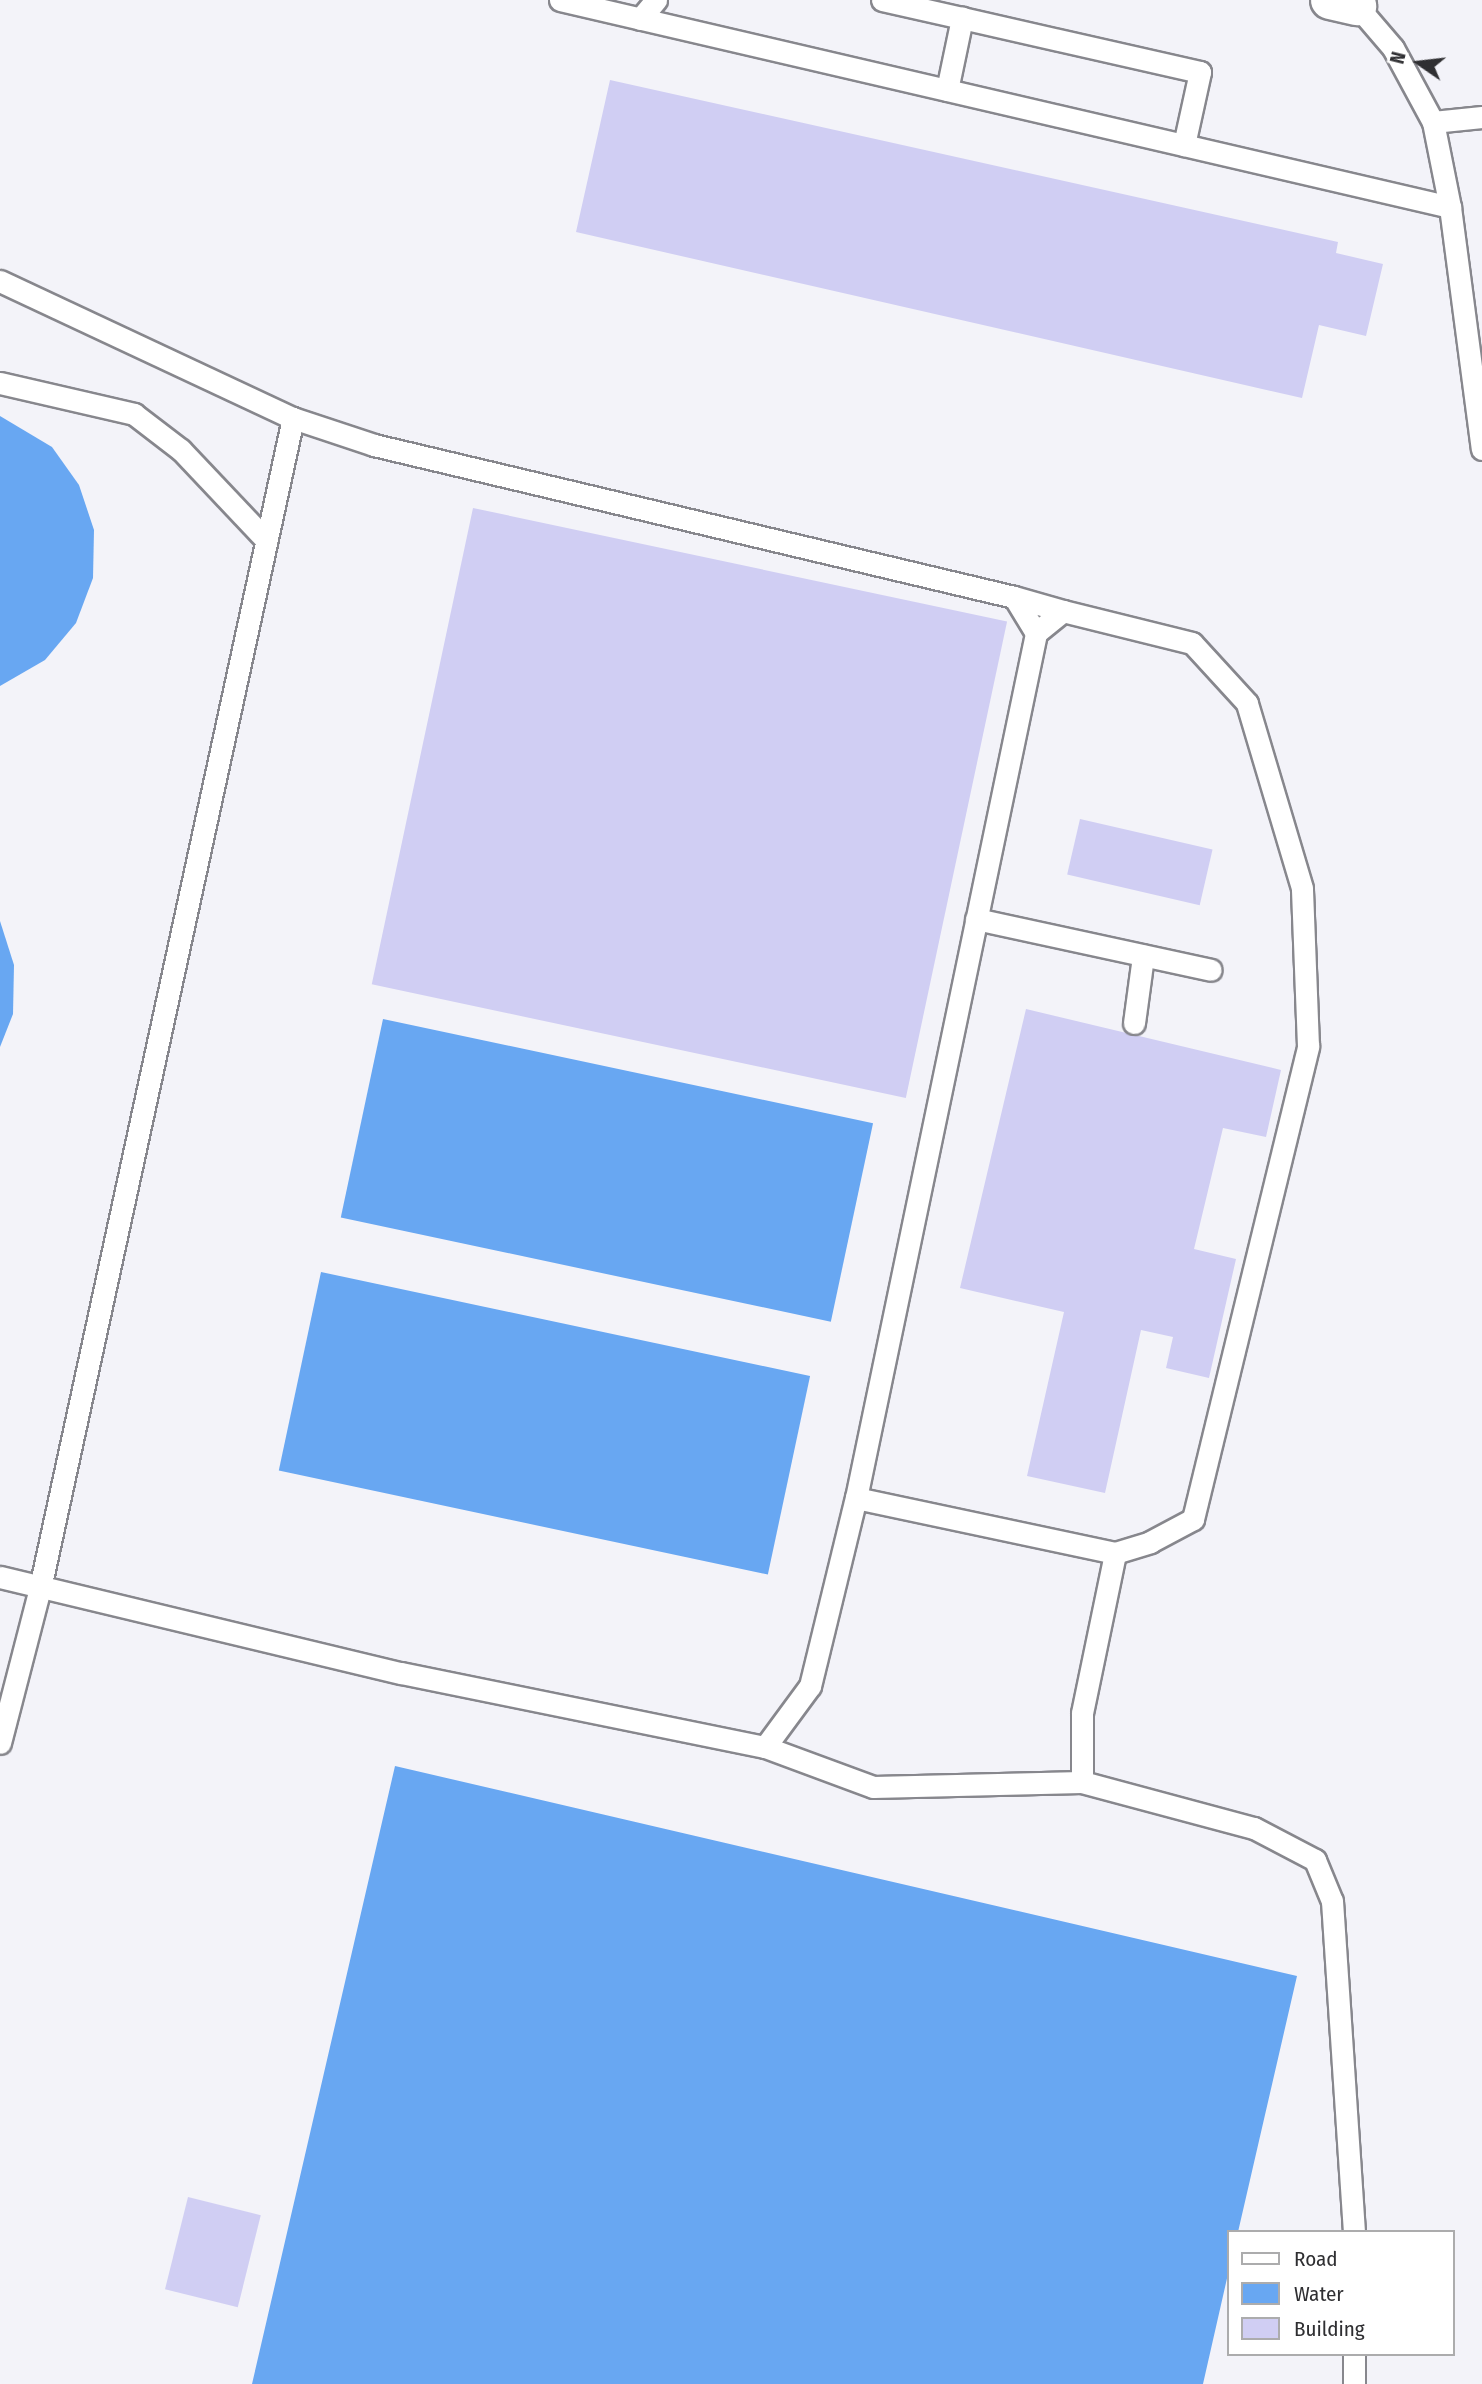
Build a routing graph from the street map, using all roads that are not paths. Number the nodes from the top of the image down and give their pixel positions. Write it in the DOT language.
graph roads {
  1 [pos="560,0"];
  2 [pos="656,0"];
  3 [pos="882,0"];
  4 [pos="1343,3"];
  5 [pos="962,18"];
  6 [pos="640,19"];
  7 [pos="947,90"];
  8 [pos="1482,117"];
  9 [pos="1433,122"];
  10 [pos="1184,145"];
  11 [pos="1450,206"];
  12 [pos="0,281"];
  13 [pos="0,383"];
  14 [pos="293,418"];
  15 [pos="1482,449"];
  16 [pos="266,540"];
  17 [pos="1014,597"];
  18 [pos="1063,611"];
  19 [pos="1035,633"];
  20 [pos="976,919"];
  21 [pos="1143,956"];
  22 [pos="1211,970"];
  23 [pos="1134,1023"];
  24 [pos="856,1498"];
  25 [pos="1115,1553"];
  26 [pos="0,1577"];
  27 [pos="40,1588"];
  28 [pos="0,1743"];
  29 [pos="765,1747"];
  30 [pos="1082,1782"];
  31 [pos="1354,2230"];
  32 [pos="1354,2356"];
  33 [pos="1354,2384"];
  1 -- 6 [label="lane"];
  2 -- 6 [label="lane"];
  3 -- 5 [label="lane"];
  4 -- 9 [label="lane"];
  5 -- 7 [label="lane"];
  5 -- 10 [label="lane"];
  6 -- 7 [label="lane"];
  7 -- 10 [label="lane"];
  8 -- 9 [label="lane"];
  9 -- 11 [label="lane"];
  10 -- 11 [label="lane"];
  11 -- 15 [label="lane"];
  12 -- 14 [label="lane"];
  13 -- 16 [label="lane"];
  14 -- 16 [label="lane"];
  14 -- 17 [label="lane"];
  16 -- 27 [label="lane"];
  17 -- 18 [label="lane"];
  17 -- 19 [label="lane"];
  18 -- 19 [label="lane"];
  18 -- 25 [label="lane"];
  19 -- 20 [label="lane"];
  20 -- 21 [label="lane"];
  20 -- 24 [label="lane"];
  21 -- 22 [label="lane"];
  21 -- 23 [label="lane"];
  24 -- 25 [label="lane"];
  24 -- 29 [label="lane"];
  25 -- 30 [label="lane"];
  26 -- 27 [label="lane"];
  27 -- 28 [label="lane"];
  27 -- 29 [label="lane"];
  29 -- 30 [label="lane"];
  30 -- 31 [label="lane"];
  32 -- 33 [label="lane"];
}
